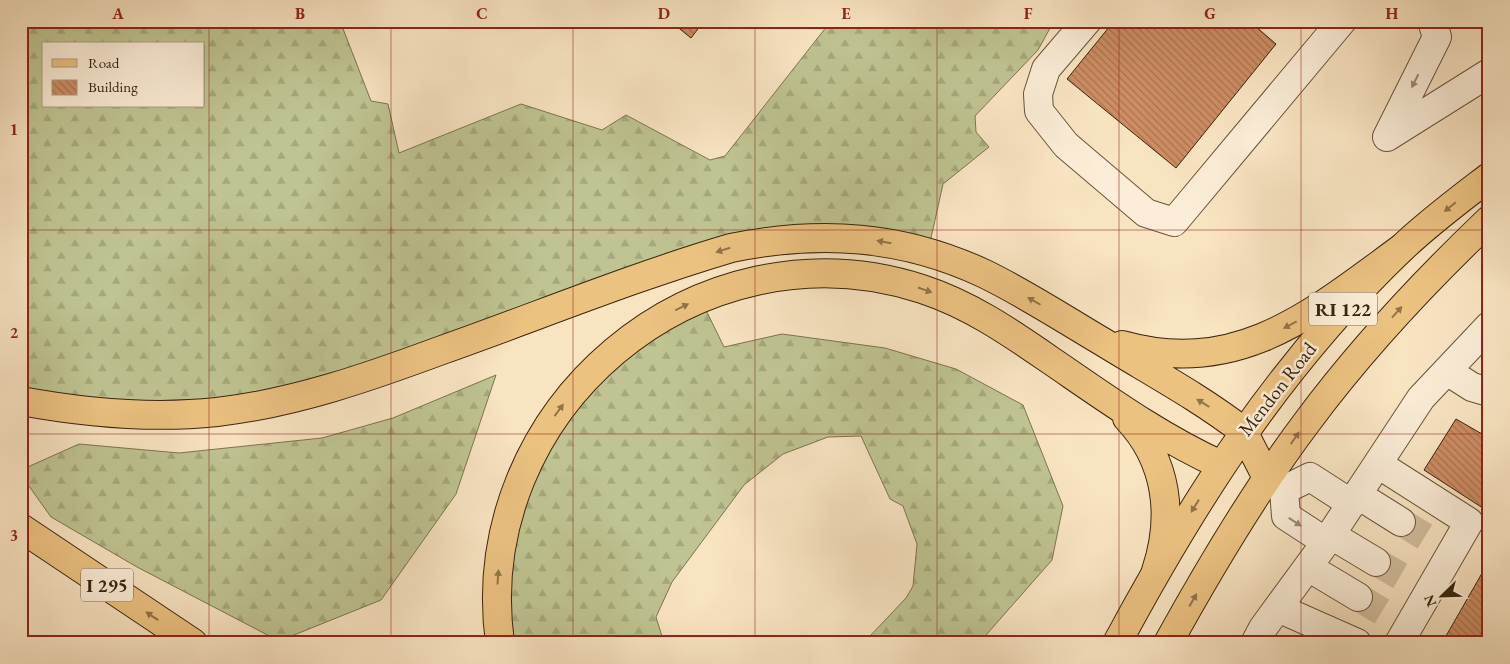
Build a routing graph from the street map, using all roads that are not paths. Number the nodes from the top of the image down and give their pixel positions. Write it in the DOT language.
graph roads {
  1 [pos="1087,21"];
  2 [pos="1342,21"];
  3 [pos="1432,21"];
  4 [pos="1489,73"];
  5 [pos="1489,178"];
  6 [pos="1489,220"];
  7 [pos="1402,248"];
  8 [pos="1067,321"];
  9 [pos="1489,326"];
  10 [pos="1447,370"];
  11 [pos="1489,392"];
  12 [pos="1104,397"];
  13 [pos="21,401"];
  14 [pos="1243,431"];
  15 [pos="1378,464"];
  16 [pos="1221,465"];
  17 [pos="1276,484"];
  18 [pos="1355,500"];
  19 [pos="1401,522"];
  20 [pos="21,528"];
  21 [pos="1479,528"];
  22 [pos="1329,538"];
  23 [pos="1376,562"];
  24 [pos="1308,567"];
  25 [pos="1156,571"];
  26 [pos="1358,597"];
  27 [pos="1278,608"];
  28 [pos="1399,629"];
  29 [pos="193,643"];
  30 [pos="500,643"];
  31 [pos="1117,643"];
  32 [pos="1168,643"];
  33 [pos="1255,643"];
  34 [pos="1357,643"];
  1 -- 2 [label="lane"];
  3 -- 4 [label="lane, one-way"];
  5 -- 7 [label="main road, Mendon Road / RI 122, one-way"];
  17 -- 6 [label="main road, RI 122, one-way"];
  7 -- 8 [label="main road, one-way"];
  7 -- 14 [label="main road, Mendon Road / RI 122"];
  8 -- 13 [label="main road, one-way"];
  14 -- 8 [label="main road, one-way"];
  9 -- 10 [label="lane"];
  10 -- 11 [label="lane"];
  10 -- 15 [label="lane"];
  12 -- 16 [label="main road"];
  12 -- 25 [label="main road"];
  30 -- 12 [label="main road, one-way"];
  14 -- 16 [label="main road, Mendon Road / RI 122"];
  14 -- 17 [label="main road"];
  15 -- 18 [label="lane"];
  15 -- 21 [label="lane"];
  16 -- 17 [label="main road"];
  16 -- 25 [label="main road, Mendon Road / RI 122, one-way"];
  17 -- 18 [label="lane"];
  17 -- 22 [label="lane, one-way"];
  32 -- 17 [label="main road, RI 122, one-way"];
  18 -- 19 [label="lane"];
  18 -- 22 [label="lane"];
  29 -- 20 [label="main road, I 295, one-way"];
  21 -- 28 [label="lane"];
  22 -- 23 [label="lane"];
  22 -- 24 [label="lane"];
  24 -- 26 [label="lane"];
  24 -- 27 [label="lane"];
  25 -- 31 [label="main road, Mendon Road / RI 122"];
  27 -- 33 [label="lane"];
  27 -- 34 [label="lane"];
}
